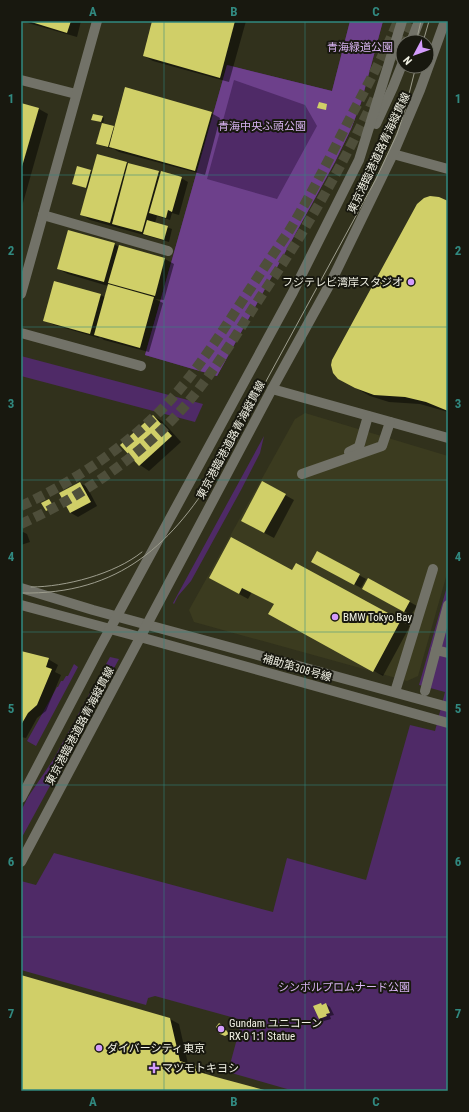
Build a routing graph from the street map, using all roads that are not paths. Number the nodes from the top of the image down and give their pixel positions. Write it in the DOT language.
graph roads {
  1 [pos="97,21"];
  2 [pos="402,21"];
  3 [pos="419,21"];
  4 [pos="445,21"];
  5 [pos="414,34"];
  6 [pos="398,74"];
  7 [pos="21,80"];
  8 [pos="76,94"];
  9 [pos="393,154"];
  10 [pos="359,160"];
  11 [pos="448,169"];
  12 [pos="43,215"];
  13 [pos="168,250"];
  14 [pos="21,294"];
  15 [pos="21,332"];
  16 [pos="141,366"];
  17 [pos="272,389"];
  18 [pos="368,416"];
  19 [pos="390,422"];
  20 [pos="448,438"];
  21 [pos="433,569"];
  22 [pos="21,588"];
  23 [pos="448,604"];
  24 [pos="21,605"];
  25 [pos="117,616"];
  26 [pos="147,624"];
  27 [pos="110,629"];
  28 [pos="140,636"];
  29 [pos="436,650"];
  30 [pos="448,653"];
  31 [pos="425,691"];
  32 [pos="395,692"];
  33 [pos="448,707"];
  34 [pos="448,723"];
  35 [pos="21,798"];
  36 [pos="21,862"];
  1 -- 8 [label="street"];
  2 -- 10 [label="street, 東京港臨港道路青海縦貫線"];
  3 -- 5 [label="street"];
  4 -- 9 [label="street, 東京港臨港道路青海縦貫線"];
  6 -- 10 [label="street"];
  7 -- 8 [label="street"];
  8 -- 12 [label="street"];
  9 -- 11 [label="street"];
  9 -- 17 [label="street, 東京港臨港道路青海縦貫線"];
  10 -- 25 [label="street, 東京港臨港道路青海縦貫線"];
  12 -- 13 [label="street"];
  12 -- 14 [label="street"];
  15 -- 16 [label="street"];
  17 -- 18 [label="street"];
  17 -- 26 [label="street, 東京港臨港道路青海縦貫線"];
  18 -- 19 [label="street"];
  18 -- 19 [label="street"];
  19 -- 20 [label="street"];
  21 -- 32 [label="street"];
  22 -- 25 [label="street, 補助第308号線"];
  23 -- 29 [label="street"];
  24 -- 27 [label="street, 補助第308号線"];
  25 -- 26 [label="street, 補助第308号線"];
  25 -- 27 [label="street, 東京港臨港道路青海縦貫線"];
  26 -- 28 [label="street, 東京港臨港道路青海縦貫線"];
  26 -- 32 [label="street, 補助第308号線"];
  27 -- 28 [label="street, 補助第308号線"];
  27 -- 35 [label="street, 東京港臨港道路青海縦貫線"];
  28 -- 34 [label="street, 補助第308号線"];
  28 -- 36 [label="street, 東京港臨港道路青海縦貫線"];
  29 -- 30 [label="street"];
  29 -- 31 [label="street"];
  32 -- 33 [label="street, 補助第308号線"];
}
